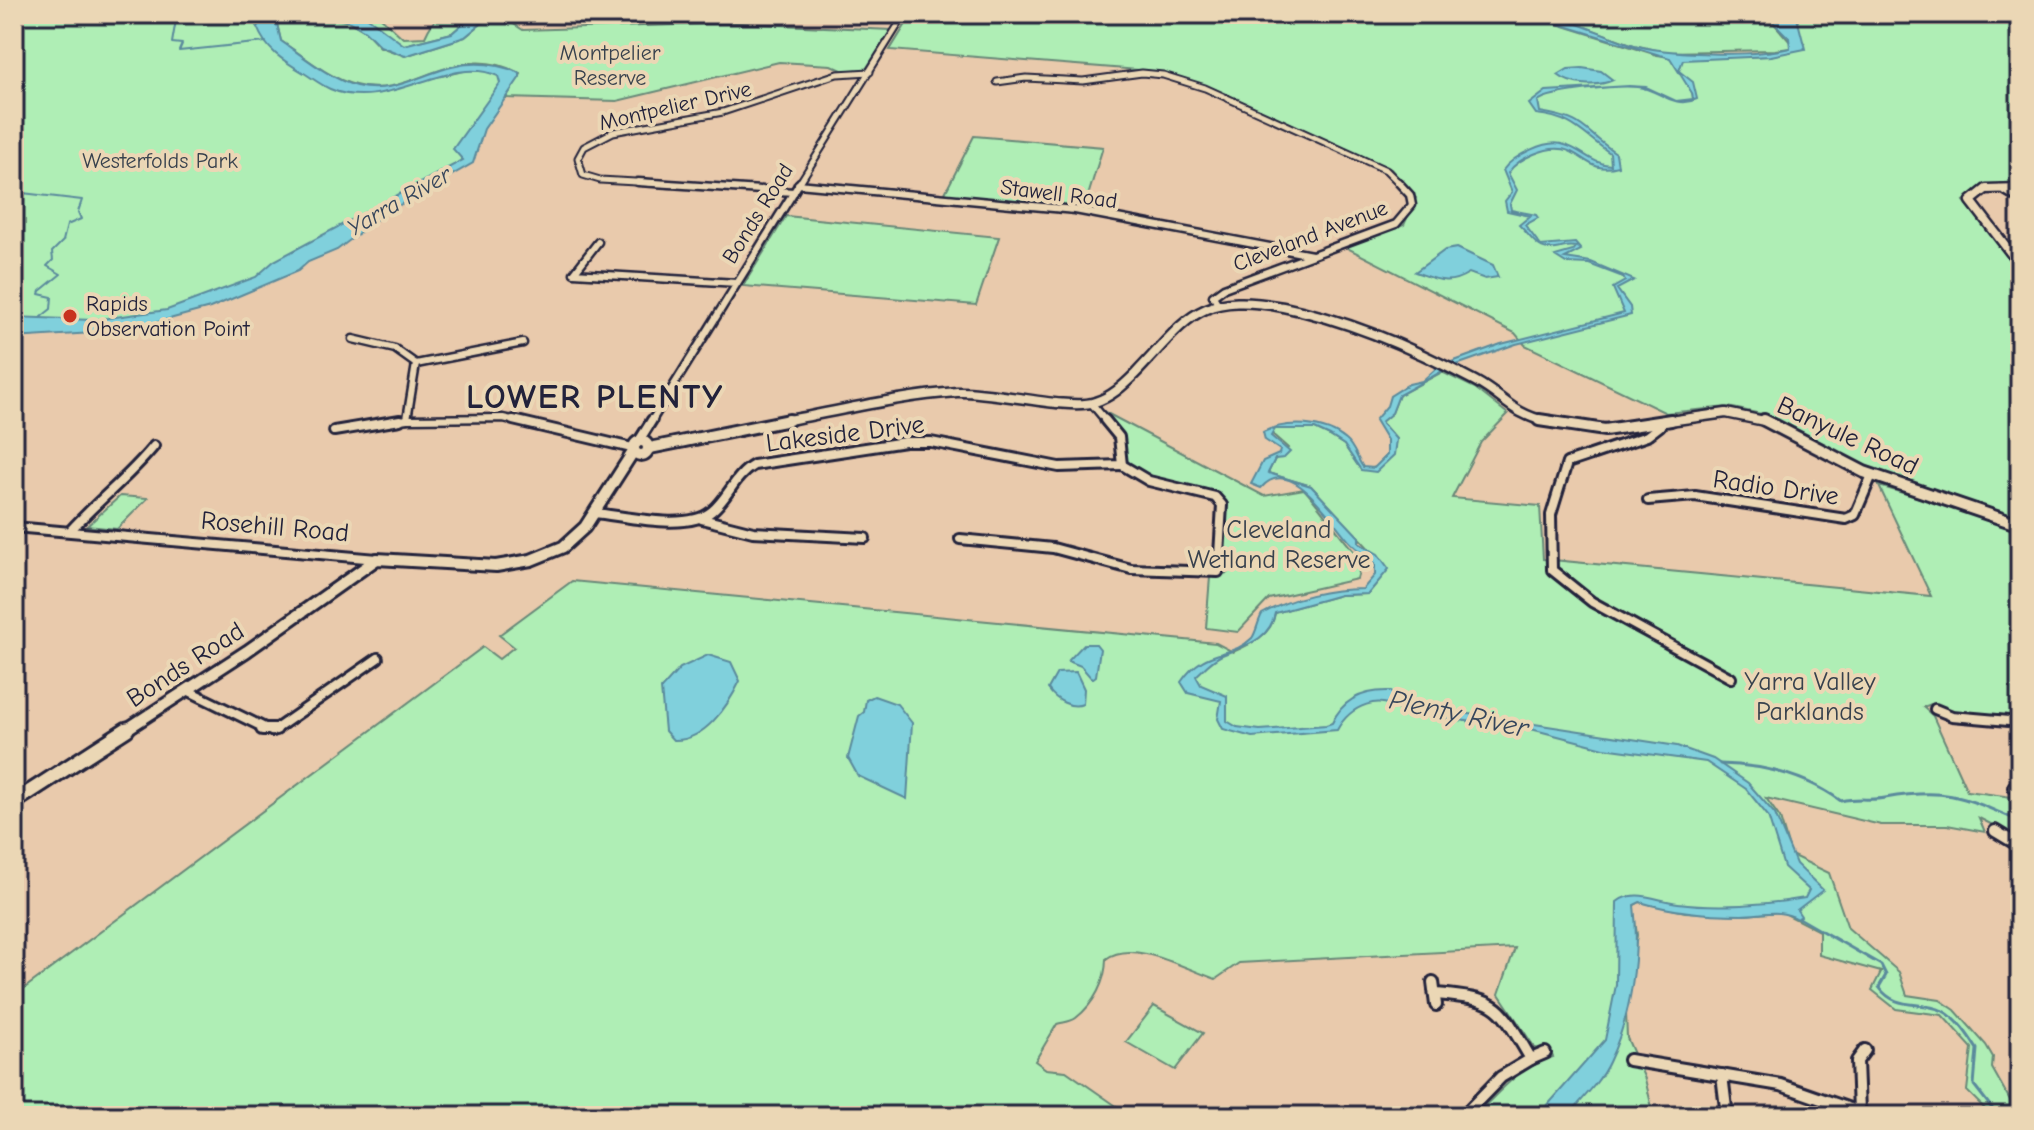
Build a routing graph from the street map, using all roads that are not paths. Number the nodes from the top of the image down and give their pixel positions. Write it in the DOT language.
graph roads {
  1 [pos="905,14"];
  2 [pos="870,72"];
  3 [pos="997,82"];
  4 [pos="798,184"];
  5 [pos="1999,188"];
  6 [pos="2020,188"];
  7 [pos="794,192"];
  8 [pos="2020,200"];
  9 [pos="598,242"];
  10 [pos="1312,256"];
  11 [pos="2020,265"];
  12 [pos="737,283"];
  13 [pos="1218,304"];
  14 [pos="353,339"];
  15 [pos="523,343"];
  16 [pos="416,364"];
  17 [pos="1092,404"];
  18 [pos="407,419"];
  19 [pos="1658,422"];
  20 [pos="334,431"];
  21 [pos="154,446"];
  22 [pos="641,446"];
  23 [pos="1122,465"];
  24 [pos="1872,475"];
  25 [pos="1648,500"];
  26 [pos="595,513"];
  27 [pos="702,519"];
  28 [pos="2020,525"];
  29 [pos="14,527"];
  30 [pos="70,531"];
  31 [pos="865,538"];
  32 [pos="960,539"];
  33 [pos="377,559"];
  34 [pos="531,560"];
  35 [pos="378,658"];
  36 [pos="1731,678"];
  37 [pos="187,690"];
  38 [pos="1935,709"];
  39 [pos="2020,722"];
  40 [pos="14,802"];
  41 [pos="1995,831"];
  42 [pos="2020,846"];
  43 [pos="1435,994"];
  44 [pos="1865,1050"];
  45 [pos="1545,1053"];
  46 [pos="1531,1059"];
  47 [pos="1629,1060"];
  48 [pos="1722,1075"];
  49 [pos="1864,1114"];
  50 [pos="1463,1116"];
  51 [pos="1727,1116"];
  1 -- 2 [label="street, Bonds Road"];
  2 -- 4 [label="street, Bonds Road"];
  2 -- 7 [label="street, Montpelier Drive"];
  3 -- 10 [label="street, Cleveland Avenue"];
  4 -- 7 [label="street, Bonds Road"];
  4 -- 10 [label="street, Stawell Road"];
  5 -- 6 [label="street"];
  5 -- 8 [label="street"];
  5 -- 11 [label="street"];
  7 -- 12 [label="street, Bonds Road"];
  9 -- 12 [label="street"];
  10 -- 13 [label="street, Cleveland Avenue"];
  12 -- 22 [label="street, Bonds Road"];
  13 -- 17 [label="street, Cleveland Avenue"];
  13 -- 19 [label="street, Banyule Road"];
  14 -- 16 [label="street"];
  15 -- 16 [label="street"];
  16 -- 18 [label="street"];
  17 -- 22 [label="street"];
  17 -- 23 [label="street"];
  18 -- 20 [label="street"];
  18 -- 22 [label="street"];
  19 -- 24 [label="street, Banyule Road"];
  19 -- 36 [label="street"];
  21 -- 30 [label="street"];
  22 -- 26 [label="street, Bonds Road"];
  23 -- 27 [label="street, Lakeside Drive"];
  23 -- 32 [label="street"];
  24 -- 25 [label="street, Radio Drive"];
  24 -- 28 [label="street, Banyule Road"];
  26 -- 27 [label="street"];
  26 -- 34 [label="street, Bonds Road"];
  27 -- 31 [label="street"];
  29 -- 30 [label="street, Rosehill Road"];
  30 -- 33 [label="street, Rosehill Road"];
  33 -- 34 [label="street, Rosehill Road"];
  33 -- 37 [label="street, Bonds Road"];
  35 -- 37 [label="street"];
  37 -- 40 [label="street, Bonds Road"];
  38 -- 39 [label="street"];
  41 -- 42 [label="street"];
  43 -- 46 [label="street"];
  44 -- 49 [label="street"];
  45 -- 46 [label="street"];
  46 -- 50 [label="street"];
  47 -- 48 [label="street"];
  48 -- 49 [label="street"];
  48 -- 51 [label="street"];
}
